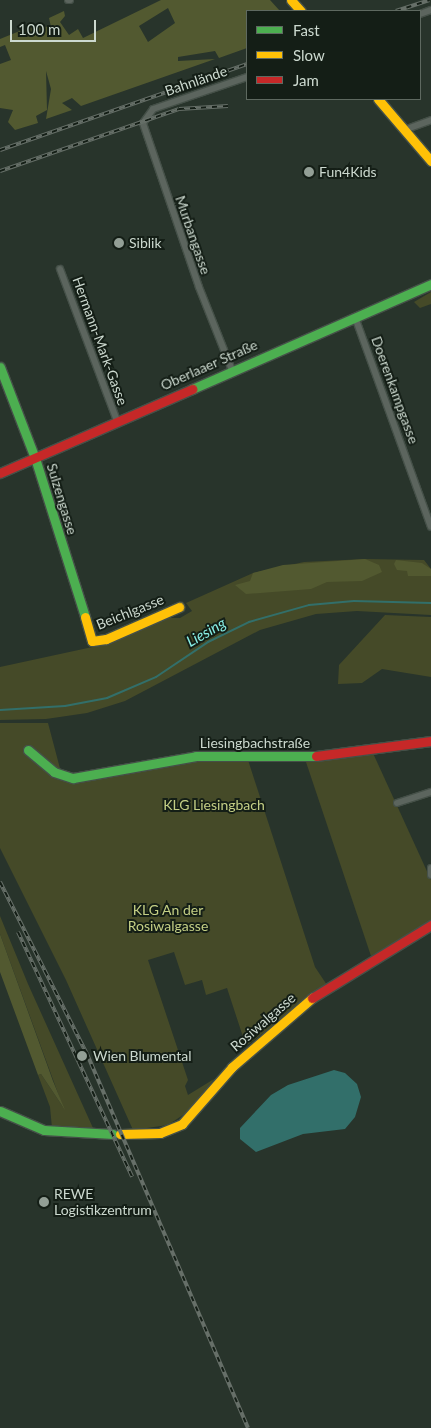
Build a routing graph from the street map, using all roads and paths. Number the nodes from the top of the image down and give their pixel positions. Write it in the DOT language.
graph roads {
  1 [pos="291,0"];
  2 [pos="299,10"];
  3 [pos="246,77"];
  4 [pos="379,100"];
  5 [pos="153,109"];
  6 [pos="431,120"];
  7 [pos="404,130"];
  8 [pos="431,161"];
  9 [pos="60,269"];
  10 [pos="431,284"];
  11 [pos="355,317"];
  12 [pos="0,366"];
  13 [pos="232,370"];
  14 [pos="117,421"];
  15 [pos="35,458"];
  16 [pos="0,473"];
  17 [pos="431,527"];
  18 [pos="179,607"];
  19 [pos="92,641"];
  20 [pos="431,742"];
  21 [pos="28,750"];
  22 [pos="431,792"];
  23 [pos="397,803"];
  24 [pos="431,925"];
  25 [pos="0,1111"];
  1 -- 2 [label="street"];
  3 -- 5 [label="street, Bahnlände"];
  4 -- 7 [label="street"];
  5 -- 13 [label="street, Murbangasse"];
  6 -- 7 [label="street"];
  7 -- 8 [label="street"];
  9 -- 14 [label="street, Hermann-Mark-Gasse"];
  10 -- 11 [label="street, Oberlaaer Straße"];
  11 -- 13 [label="street, Oberlaaer Straße"];
  11 -- 17 [label="street, Doerenkampgasse"];
  12 -- 15 [label="street, Sulzengasse"];
  13 -- 14 [label="street, Oberlaaer Straße"];
  14 -- 15 [label="street, Oberlaaer Straße"];
  15 -- 16 [label="street, Oberlaaer Straße"];
  15 -- 19 [label="street, Sulzengasse"];
  18 -- 19 [label="street, Beichlgasse"];
  20 -- 21 [label="street, Liesingbachstraße"];
  22 -- 23 [label="street"];
  24 -- 25 [label="street, Rosiwalgasse"];
}
